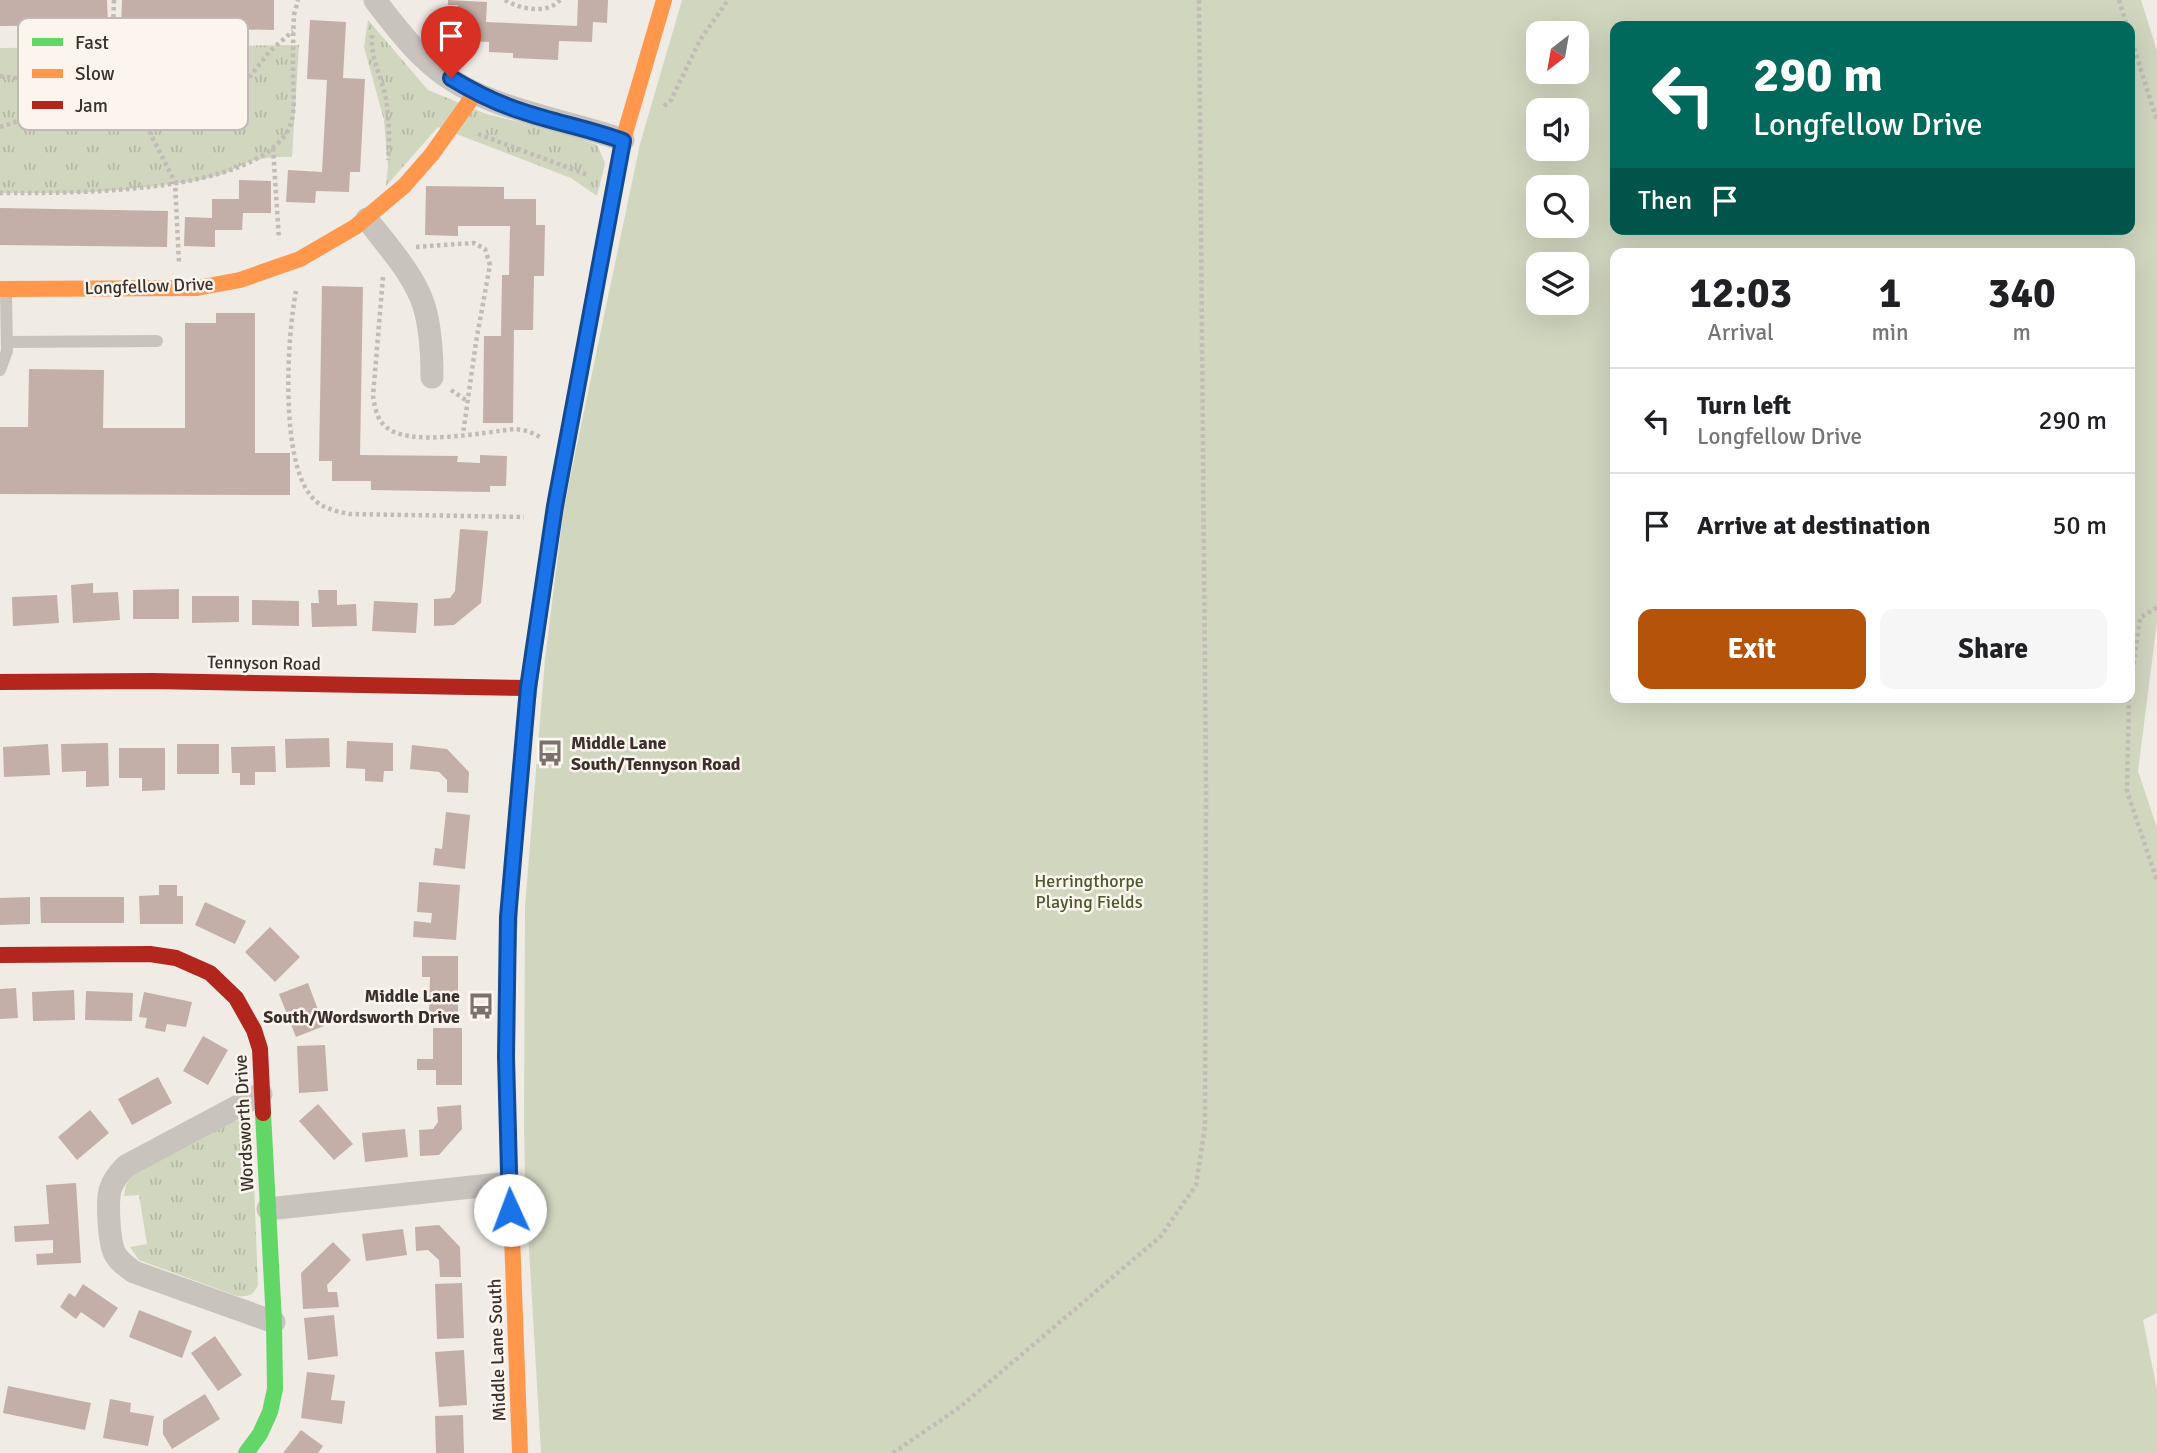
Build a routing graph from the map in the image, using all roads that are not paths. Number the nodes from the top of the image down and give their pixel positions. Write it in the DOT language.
graph roads {
  1 [pos="664,0"];
  2 [pos="379,5"];
  3 [pos="475,92"];
  4 [pos="622,140"];
  5 [pos="367,219"];
  6 [pos="3,289"];
  7 [pos="157,341"];
  8 [pos="7,342"];
  9 [pos="0,370"];
  10 [pos="432,377"];
  11 [pos="0,681"];
  12 [pos="528,688"];
  13 [pos="0,955"];
  14 [pos="261,1094"];
  15 [pos="509,1183"];
  16 [pos="268,1209"];
  17 [pos="274,1322"];
  18 [pos="246,1453"];
  19 [pos="520,1453"];
  1 -- 4 [label="street, Middle Lane South"];
  2 -- 3 [label="street"];
  3 -- 4 [label="street"];
  3 -- 5 [label="street, Longfellow Drive"];
  4 -- 12 [label="street, Middle Lane South"];
  5 -- 6 [label="street, Longfellow Drive"];
  5 -- 10 [label="street"];
  6 -- 8 [label="lane"];
  7 -- 8 [label="lane"];
  8 -- 9 [label="lane"];
  11 -- 12 [label="street, Tennyson Road"];
  12 -- 15 [label="street, Middle Lane South"];
  13 -- 14 [label="street, Wordsworth Drive"];
  14 -- 16 [label="street, Wordsworth Drive"];
  14 -- 17 [label="street"];
  15 -- 16 [label="street"];
  15 -- 19 [label="street, Middle Lane South"];
  16 -- 17 [label="street, Wordsworth Drive"];
  17 -- 18 [label="street, Wordsworth Drive"];
}
